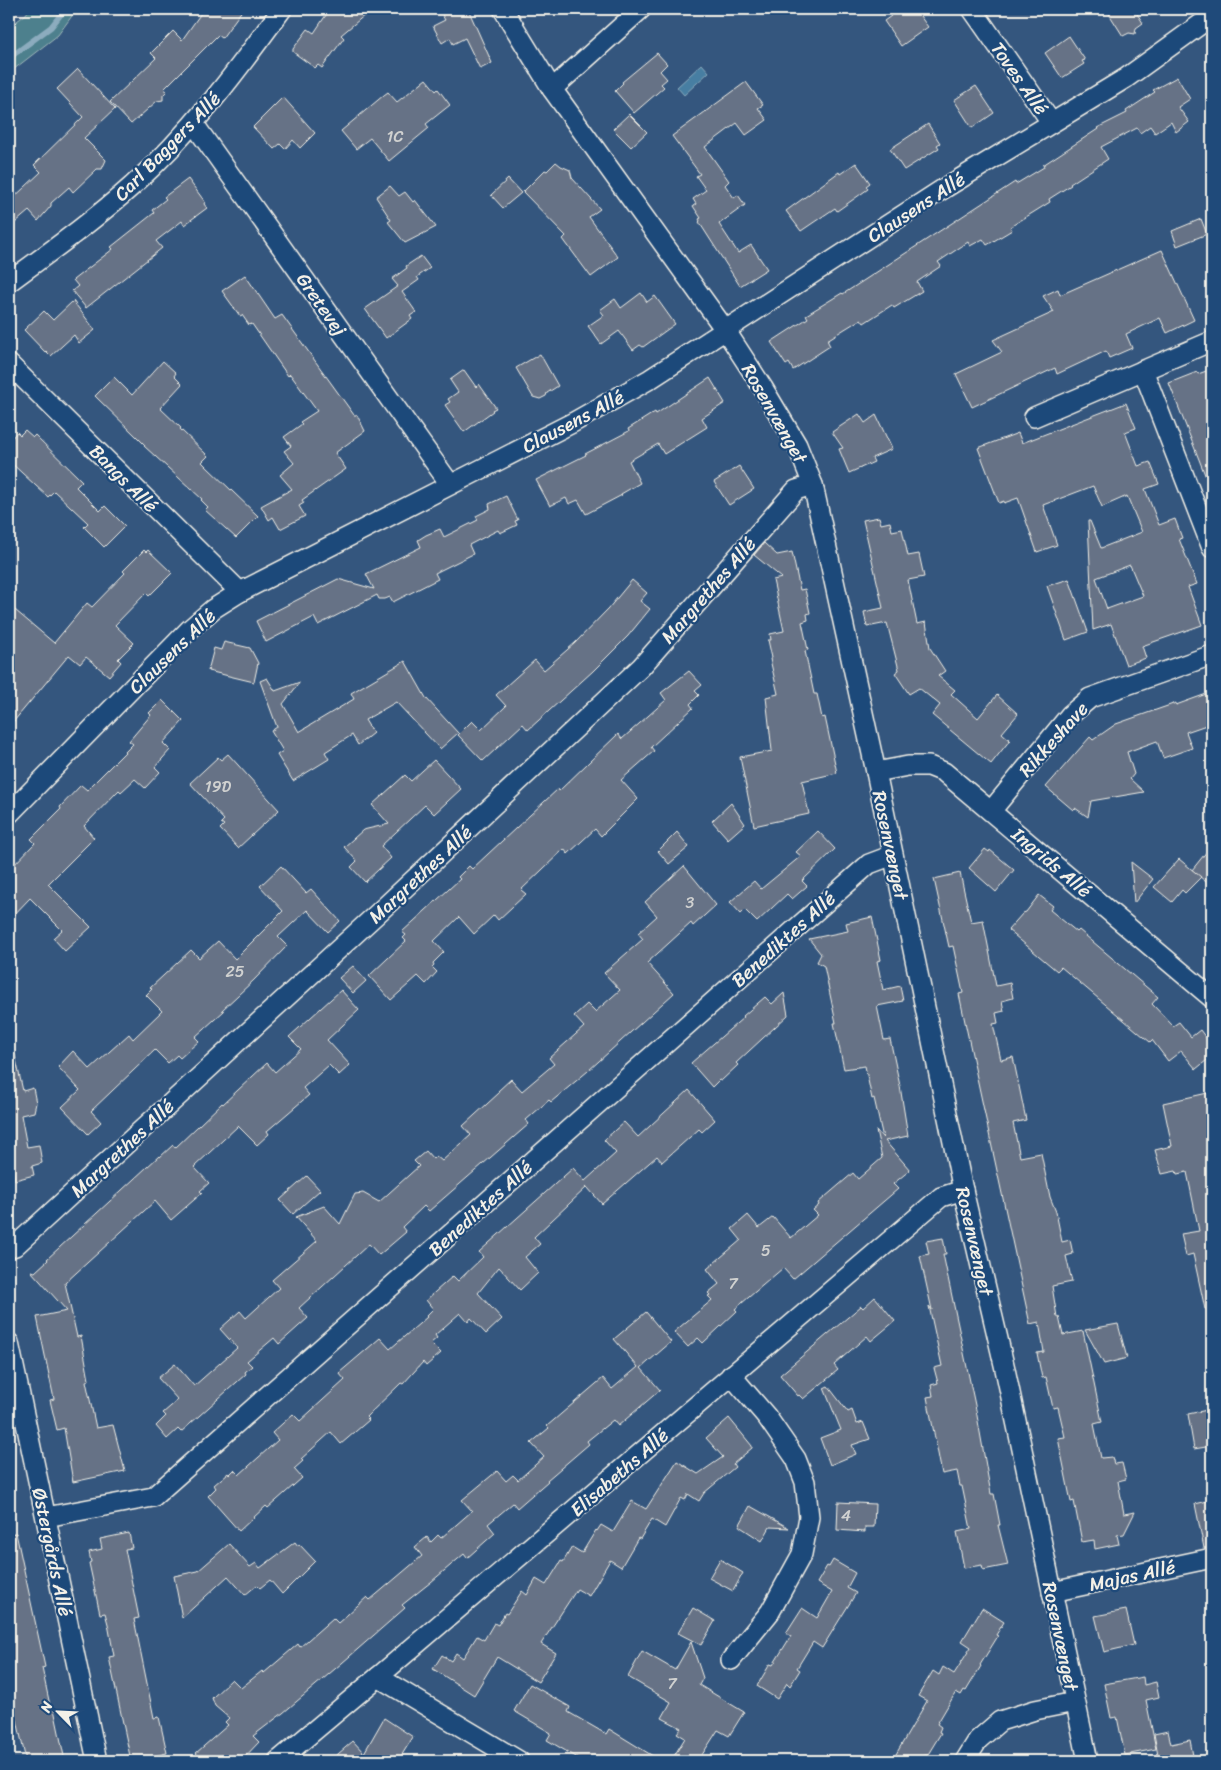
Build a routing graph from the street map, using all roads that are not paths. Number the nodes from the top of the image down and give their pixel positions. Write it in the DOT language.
graph roads {
  1 [pos="282,9"];
  2 [pos="503,9"];
  3 [pos="641,9"];
  4 [pos="972,9"];
  5 [pos="1212,16"];
  6 [pos="1212,29"];
  7 [pos="1163,52"];
  8 [pos="552,89"];
  9 [pos="1051,122"];
  10 [pos="194,124"];
  11 [pos="9,282"];
  12 [pos="726,330"];
  13 [pos="1212,341"];
  14 [pos="9,364"];
  15 [pos="1143,370"];
  16 [pos="1034,417"];
  17 [pos="450,484"];
  18 [pos="813,484"];
  19 [pos="1212,548"];
  20 [pos="240,592"];
  21 [pos="1212,655"];
  22 [pos="876,772"];
  23 [pos="991,811"];
  24 [pos="9,814"];
  25 [pos="893,855"];
  26 [pos="1212,998"];
  27 [pos="963,1190"];
  28 [pos="9,1248"];
  29 [pos="9,1343"];
  30 [pos="732,1375"];
  31 [pos="46,1518"];
  32 [pos="1212,1558"];
  33 [pos="1052,1592"];
  34 [pos="731,1660"];
  35 [pos="378,1677"];
  36 [pos="1075,1702"];
  37 [pos="97,1761"];
  38 [pos="278,1761"];
  39 [pos="520,1761"];
  40 [pos="965,1761"];
  41 [pos="1088,1761"];
  1 -- 10 [label="street, Carl Baggers Allé"];
  2 -- 8 [label="street, Rosenvænget"];
  3 -- 8 [label="street"];
  4 -- 9 [label="street, Toves Allé"];
  5 -- 7 [label="street, Clausens Allé"];
  6 -- 7 [label="street, Clausens Allé"];
  7 -- 9 [label="street, Clausens Allé"];
  8 -- 12 [label="street, Rosenvænget"];
  9 -- 12 [label="street, Clausens Allé"];
  10 -- 11 [label="street, Carl Baggers Allé"];
  10 -- 17 [label="street, Gretevej"];
  12 -- 17 [label="street, Clausens Allé"];
  12 -- 18 [label="street, Rosenvænget"];
  13 -- 15 [label="street"];
  14 -- 20 [label="street, Bangs Allé"];
  15 -- 16 [label="street"];
  15 -- 19 [label="street"];
  17 -- 20 [label="street, Clausens Allé"];
  18 -- 22 [label="street, Rosenvænget"];
  18 -- 28 [label="street, Margrethes Allé"];
  20 -- 24 [label="street, Clausens Allé"];
  21 -- 23 [label="street, Rikkeshave"];
  22 -- 23 [label="street, Ingrids Allé"];
  22 -- 25 [label="street, Rosenvænget"];
  23 -- 26 [label="street, Ingrids Allé"];
  25 -- 27 [label="street, Rosenvænget"];
  25 -- 31 [label="street, Benediktes Allé"];
  27 -- 30 [label="street, Elisabeths Allé"];
  27 -- 33 [label="street, Rosenvænget"];
  29 -- 31 [label="street, Østergårds Allé"];
  30 -- 34 [label="street"];
  30 -- 35 [label="street, Elisabeths Allé"];
  31 -- 37 [label="street, Østergårds Allé"];
  32 -- 33 [label="street, Majas Allé"];
  33 -- 36 [label="street, Rosenvænget"];
  35 -- 38 [label="street, Elisabeths Allé"];
  35 -- 39 [label="street"];
  36 -- 40 [label="street"];
  36 -- 41 [label="street, Rosenvænget"];
}
